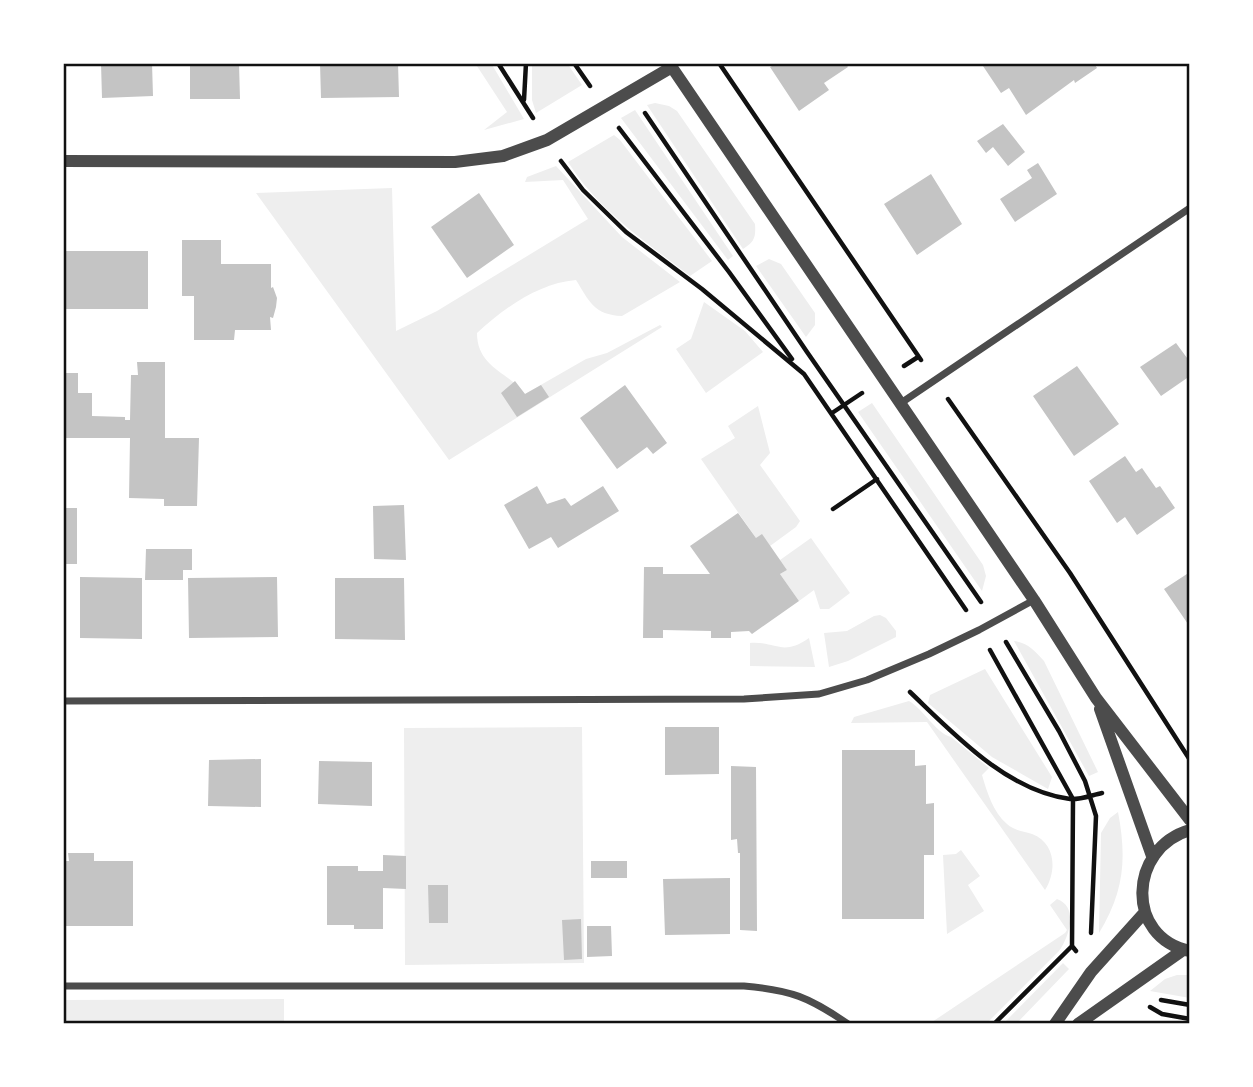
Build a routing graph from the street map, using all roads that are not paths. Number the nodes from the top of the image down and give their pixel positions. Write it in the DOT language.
graph roads {
  1 [pos="670,65"];
  2 [pos="63,161"];
  3 [pos="1190,208"];
  4 [pos="901,403"];
  5 [pos="1034,600"];
  6 [pos="1096,698"];
  7 [pos="63,701"];
  8 [pos="1190,820"];
  9 [pos="1190,830"];
  10 [pos="1152,856"];
  11 [pos="1145,912"];
  12 [pos="1187,950"];
  13 [pos="63,986"];
  14 [pos="848,1024"];
  15 [pos="1055,1024"];
  16 [pos="1078,1024"];
  1 -- 2 [label="street"];
  1 -- 4 [label="street"];
  3 -- 4 [label="street"];
  4 -- 5 [label="street"];
  5 -- 6 [label="street"];
  5 -- 7 [label="street"];
  6 -- 8 [label="street"];
  6 -- 10 [label="street"];
  9 -- 10 [label="street"];
  10 -- 11 [label="street"];
  11 -- 12 [label="street"];
  11 -- 15 [label="street"];
  12 -- 16 [label="street"];
  13 -- 14 [label="street"];
}
